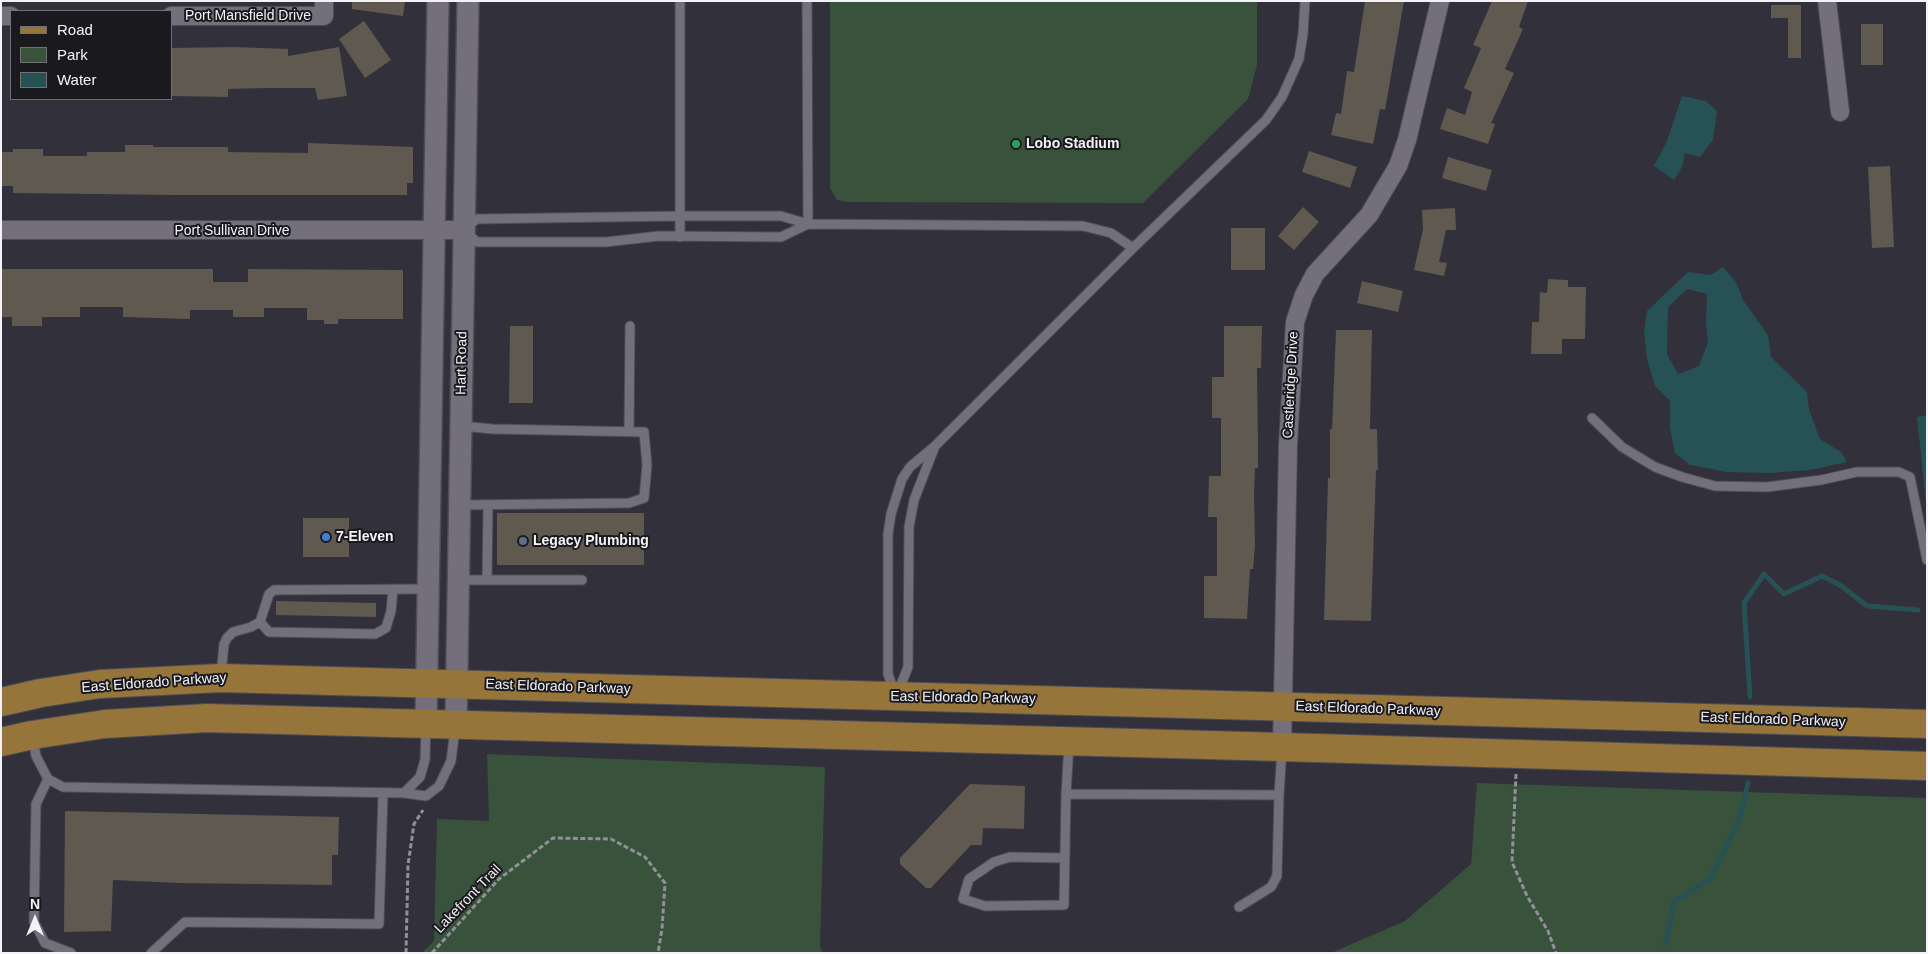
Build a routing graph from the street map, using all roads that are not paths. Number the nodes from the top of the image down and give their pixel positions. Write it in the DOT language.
graph roads {
  1 [pos="438,1"];
  2 [pos="468,1"];
  3 [pos="680,1"];
  4 [pos="807,1"];
  5 [pos="1305,1"];
  6 [pos="1440,1"];
  7 [pos="1827,1"];
  8 [pos="324,9"];
  9 [pos="172,16"];
  10 [pos="1840,112"];
  11 [pos="680,216"];
  12 [pos="808,224"];
  13 [pos="1,230"];
  14 [pos="463,230"];
  15 [pos="434,231"];
  16 [pos="680,237"];
  17 [pos="1133,248"];
  18 [pos="630,326"];
  19 [pos="1592,418"];
  20 [pos="432,425"];
  21 [pos="461,426"];
  22 [pos="629,431"];
  23 [pos="935,446"];
  24 [pos="460,505"];
  25 [pos="488,505"];
  26 [pos="1927,560"];
  27 [pos="459,580"];
  28 [pos="487,580"];
  29 [pos="582,580"];
  30 [pos="393,589"];
  31 [pos="428,589"];
  32 [pos="260,622"];
  33 [pos="221,678"];
  34 [pos="426,683"];
  35 [pos="457,684"];
  36 [pos="896,697"];
  37 [pos="1,702"];
  38 [pos="1283,706"];
  39 [pos="426,723"];
  40 [pos="456,724"];
  41 [pos="1927,724"];
  42 [pos="32,735"];
  43 [pos="1069,741"];
  44 [pos="1,742"];
  45 [pos="1282,747"];
  46 [pos="1927,766"];
  47 [pos="48,779"];
  48 [pos="404,793"];
  49 [pos="383,794"];
  50 [pos="1066,794"];
  51 [pos="1279,795"];
  52 [pos="1065,858"];
  53 [pos="1239,907"];
  54 [pos="71,953"];
  55 [pos="150,953"];
  1 -- 15 [label="street"];
  2 -- 14 [label="street, Hart Road"];
  3 -- 11 [label="lane"];
  4 -- 12 [label="lane"];
  5 -- 17 [label="lane"];
  6 -- 38 [label="street, Castleridge Drive"];
  7 -- 10 [label="street"];
  8 -- 9 [label="street, Port Mansfield Drive"];
  11 -- 12 [label="lane"];
  11 -- 14 [label="lane"];
  11 -- 16 [label="lane"];
  12 -- 16 [label="lane"];
  12 -- 17 [label="lane"];
  13 -- 15 [label="street, Port Sullivan Drive"];
  14 -- 15 [label="street, Port Sullivan Drive"];
  14 -- 16 [label="lane"];
  14 -- 21 [label="street, Hart Road"];
  15 -- 20 [label="street"];
  17 -- 23 [label="lane"];
  18 -- 22 [label="lane"];
  19 -- 26 [label="lane"];
  20 -- 21 [label="street"];
  20 -- 31 [label="street"];
  21 -- 22 [label="lane"];
  21 -- 24 [label="street, Hart Road"];
  22 -- 25 [label="lane"];
  23 -- 36 [label="lane"];
  23 -- 36 [label="lane"];
  24 -- 25 [label="lane"];
  24 -- 27 [label="street, Hart Road"];
  25 -- 28 [label="lane"];
  27 -- 28 [label="lane"];
  27 -- 35 [label="street, Hart Road"];
  28 -- 29 [label="lane"];
  30 -- 31 [label="lane"];
  30 -- 32 [label="lane"];
  30 -- 32 [label="lane"];
  31 -- 34 [label="street"];
  32 -- 33 [label="lane"];
  33 -- 34 [label="main road, East Eldorado Parkway"];
  33 -- 37 [label="main road, East Eldorado Parkway"];
  34 -- 35 [label="main road, East Eldorado Parkway"];
  34 -- 39 [label="street"];
  35 -- 36 [label="main road, East Eldorado Parkway"];
  35 -- 40 [label="street, Hart Road"];
  36 -- 38 [label="main road, East Eldorado Parkway"];
  38 -- 41 [label="main road, East Eldorado Parkway"];
  38 -- 45 [label="street, Castleridge Drive"];
  39 -- 40 [label="main road"];
  39 -- 42 [label="main road"];
  39 -- 48 [label="lane"];
  40 -- 43 [label="main road"];
  40 -- 48 [label="lane"];
  42 -- 44 [label="main road"];
  42 -- 47 [label="lane"];
  43 -- 45 [label="main road"];
  43 -- 50 [label="lane"];
  45 -- 46 [label="main road"];
  45 -- 51 [label="lane"];
  47 -- 49 [label="lane"];
  47 -- 54 [label="lane"];
  48 -- 49 [label="lane"];
  49 -- 55 [label="lane"];
  50 -- 51 [label="lane"];
  50 -- 52 [label="lane"];
  51 -- 53 [label="lane"];
  52 -- 52 [label="lane"];
}
